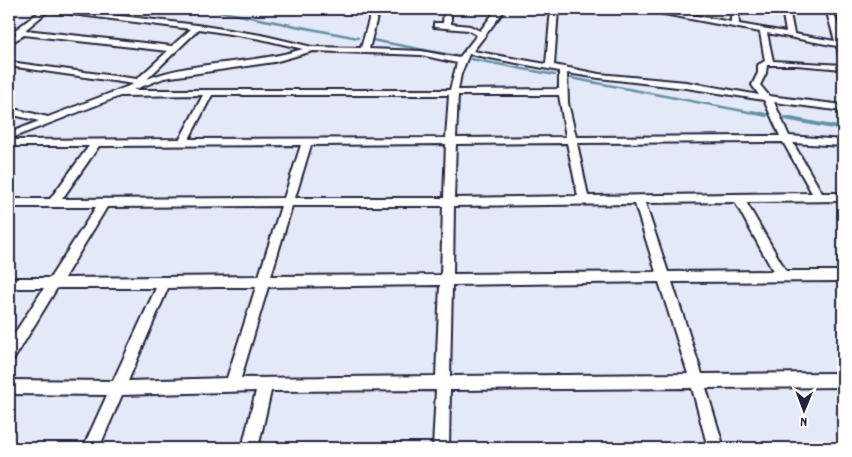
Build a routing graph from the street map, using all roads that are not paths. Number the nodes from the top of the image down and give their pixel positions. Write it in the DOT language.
graph roads {
  1 [pos="47,9"];
  2 [pos="376,9"];
  3 [pos="555,9"];
  4 [pos="648,9"];
  5 [pos="735,9"];
  6 [pos="786,9"];
  7 [pos="830,9"];
  8 [pos="447,10"];
  9 [pos="661,10"];
  10 [pos="499,12"];
  11 [pos="436,25"];
  12 [pos="735,25"];
  13 [pos="447,26"];
  14 [pos="197,27"];
  15 [pos="763,30"];
  16 [pos="20,32"];
  17 [pos="9,33"];
  18 [pos="480,34"];
  19 [pos="790,35"];
  20 [pos="9,42"];
  21 [pos="841,44"];
  22 [pos="175,49"];
  23 [pos="312,49"];
  24 [pos="364,52"];
  25 [pos="843,55"];
  26 [pos="464,56"];
  27 [pos="769,63"];
  28 [pos="9,64"];
  29 [pos="843,67"];
  30 [pos="550,68"];
  31 [pos="563,70"];
  32 [pos="140,82"];
  33 [pos="179,82"];
  34 [pos="454,91"];
  35 [pos="562,92"];
  36 [pos="115,93"];
  37 [pos="209,93"];
  38 [pos="768,99"];
  39 [pos="843,108"];
  40 [pos="9,111"];
  41 [pos="48,120"];
  42 [pos="9,136"];
  43 [pos="786,139"];
  44 [pos="307,141"];
  45 [pos="451,141"];
  46 [pos="572,141"];
  47 [pos="183,142"];
  48 [pos="9,143"];
  49 [pos="96,143"];
  50 [pos="843,143"];
  51 [pos="819,197"];
  52 [pos="843,197"];
  53 [pos="739,199"];
  54 [pos="639,200"];
  55 [pos="584,201"];
  56 [pos="450,202"];
  57 [pos="9,203"];
  58 [pos="53,203"];
  59 [pos="104,203"];
  60 [pos="288,203"];
  61 [pos="782,276"];
  62 [pos="843,276"];
  63 [pos="663,277"];
  64 [pos="265,281"];
  65 [pos="446,281"];
  66 [pos="9,283"];
  67 [pos="53,283"];
  68 [pos="164,283"];
  69 [pos="9,354"];
  70 [pos="843,380"];
  71 [pos="697,381"];
  72 [pos="443,382"];
  73 [pos="232,384"];
  74 [pos="265,384"];
  75 [pos="9,387"];
  76 [pos="118,388"];
  77 [pos="91,448"];
  78 [pos="250,448"];
  79 [pos="441,448"];
  80 [pos="716,448"];
  1 -- 14 [label="street"];
  1 -- 16 [label="street"];
  2 -- 24 [label="street"];
  3 -- 30 [label="street"];
  4 -- 9 [label="street"];
  5 -- 12 [label="street"];
  6 -- 19 [label="street"];
  7 -- 21 [label="street"];
  8 -- 13 [label="street"];
  9 -- 12 [label="street"];
  10 -- 18 [label="street"];
  11 -- 13 [label="street"];
  12 -- 15 [label="street"];
  13 -- 18 [label="street"];
  14 -- 22 [label="street"];
  14 -- 23 [label="street"];
  15 -- 19 [label="street"];
  15 -- 27 [label="street"];
  16 -- 17 [label="street"];
  16 -- 20 [label="street"];
  16 -- 22 [label="street"];
  18 -- 26 [label="street"];
  19 -- 21 [label="street"];
  21 -- 25 [label="street"];
  22 -- 32 [label="street"];
  23 -- 24 [label="street"];
  23 -- 33 [label="street"];
  24 -- 26 [label="street"];
  26 -- 30 [label="street"];
  26 -- 34 [label="street"];
  27 -- 29 [label="street"];
  27 -- 38 [label="street"];
  28 -- 32 [label="street"];
  30 -- 31 [label="street"];
  31 -- 35 [label="street"];
  31 -- 38 [label="street"];
  32 -- 33 [label="street"];
  32 -- 36 [label="street"];
  33 -- 36 [label="street"];
  33 -- 37 [label="street"];
  34 -- 35 [label="street"];
  34 -- 37 [label="street"];
  34 -- 45 [label="street"];
  35 -- 46 [label="street"];
  36 -- 41 [label="street"];
  37 -- 47 [label="street"];
  38 -- 39 [label="street"];
  38 -- 43 [label="street"];
  40 -- 41 [label="street"];
  41 -- 42 [label="street"];
  43 -- 46 [label="street"];
  43 -- 50 [label="street"];
  43 -- 51 [label="street"];
  44 -- 45 [label="street"];
  44 -- 47 [label="street"];
  44 -- 60 [label="street"];
  45 -- 46 [label="street"];
  45 -- 56 [label="street"];
  46 -- 55 [label="street"];
  47 -- 49 [label="street"];
  48 -- 49 [label="street"];
  49 -- 58 [label="street"];
  51 -- 52 [label="street"];
  51 -- 53 [label="street"];
  53 -- 54 [label="street"];
  53 -- 61 [label="street"];
  54 -- 55 [label="street"];
  54 -- 63 [label="street"];
  55 -- 56 [label="street"];
  56 -- 60 [label="street"];
  56 -- 65 [label="street"];
  57 -- 58 [label="street"];
  58 -- 59 [label="street"];
  59 -- 60 [label="street"];
  59 -- 67 [label="street"];
  60 -- 64 [label="street"];
  61 -- 62 [label="street"];
  61 -- 63 [label="street"];
  63 -- 65 [label="street"];
  63 -- 71 [label="street"];
  64 -- 65 [label="street"];
  64 -- 68 [label="street"];
  64 -- 73 [label="street"];
  65 -- 72 [label="street"];
  66 -- 67 [label="street"];
  67 -- 68 [label="street"];
  67 -- 69 [label="street"];
  68 -- 76 [label="street"];
  70 -- 71 [label="street"];
  71 -- 72 [label="street"];
  71 -- 80 [label="street"];
  72 -- 74 [label="street"];
  72 -- 79 [label="street"];
  73 -- 74 [label="street"];
  73 -- 76 [label="street"];
  74 -- 78 [label="street"];
  75 -- 76 [label="street"];
  76 -- 77 [label="street"];
}
